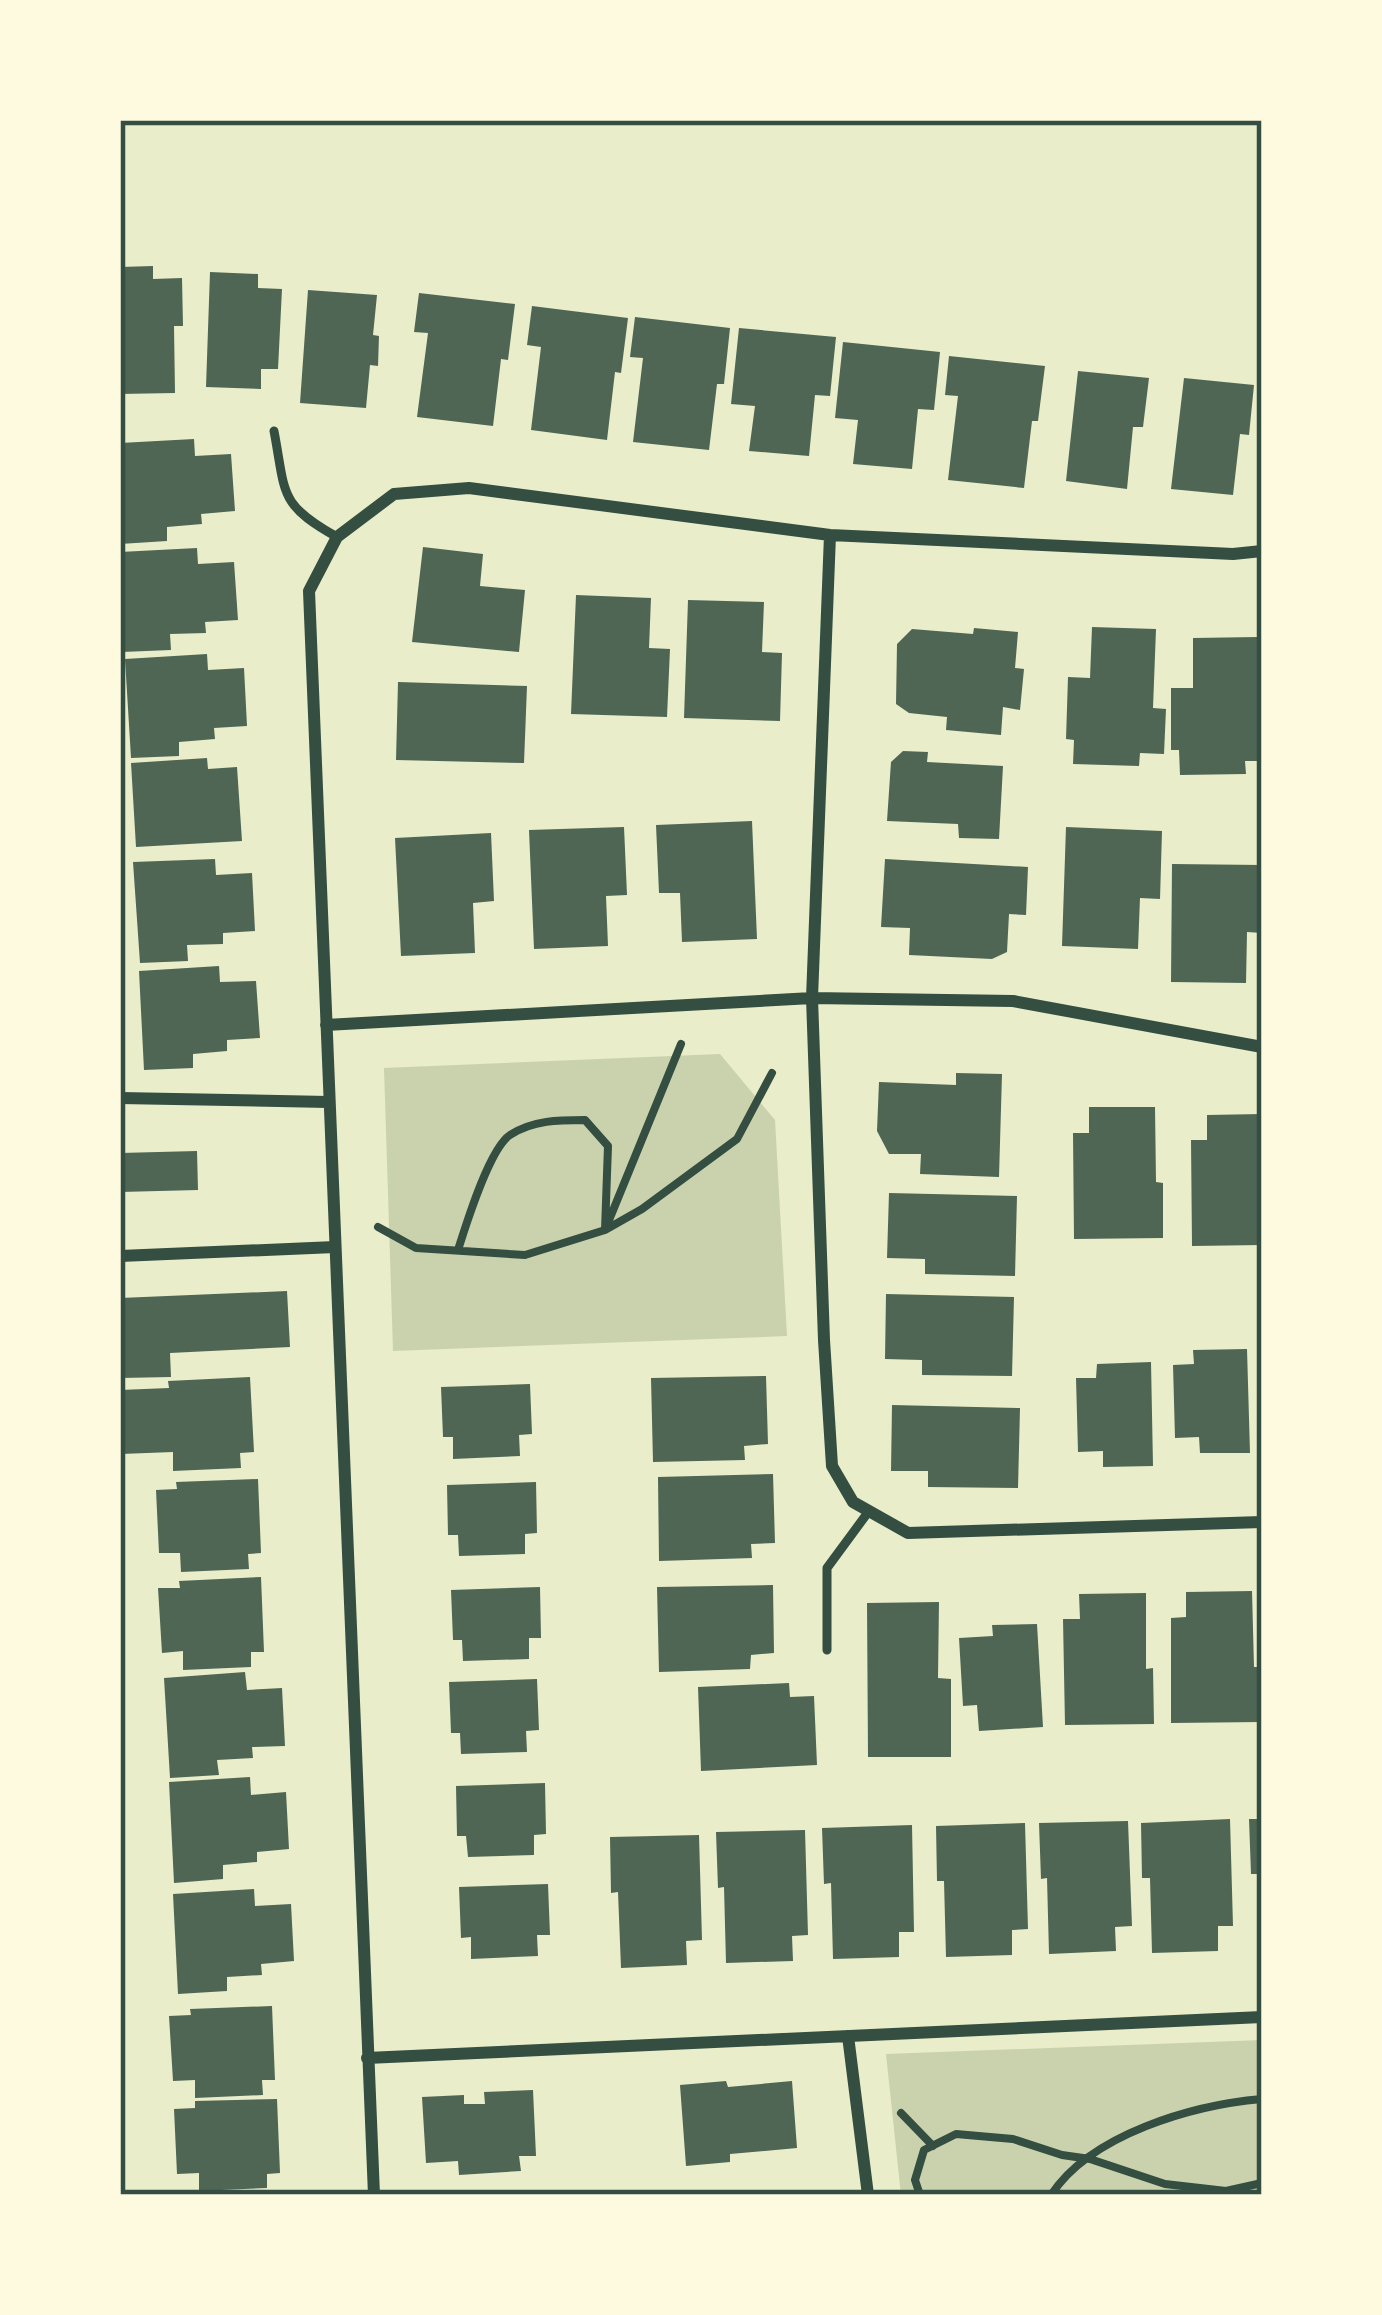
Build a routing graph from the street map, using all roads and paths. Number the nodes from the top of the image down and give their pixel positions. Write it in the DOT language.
graph roads {
  1 [pos="274,431"];
  2 [pos="830,535"];
  3 [pos="337,537"];
  4 [pos="1262,551"];
  5 [pos="812,998"];
  6 [pos="698,1004"];
  7 [pos="326,1025"];
  8 [pos="1262,1047"];
  9 [pos="120,1098"];
  10 [pos="328,1102"];
  11 [pos="333,1203"];
  12 [pos="604,1230"];
  13 [pos="335,1246"];
  14 [pos="458,1250"];
  15 [pos="120,1256"];
  16 [pos="869,1511"];
  17 [pos="1262,1522"];
  18 [pos="827,1650"];
  19 [pos="1262,2018"];
  20 [pos="848,2036"];
  21 [pos="368,2058"];
  22 [pos="1262,2099"];
  23 [pos="1090,2159"];
  24 [pos="1262,2183"];
  25 [pos="374,2195"];
  26 [pos="868,2195"];
  27 [pos="920,2195"];
  28 [pos="1051,2195"];
  1 -- 3 [label="lane"];
  2 -- 3 [label="street"];
  2 -- 4 [label="street"];
  2 -- 5 [label="street"];
  3 -- 7 [label="street"];
  5 -- 6 [label="street"];
  5 -- 8 [label="street"];
  5 -- 12 [label="path"];
  5 -- 16 [label="street"];
  6 -- 7 [label="street"];
  6 -- 12 [label="path"];
  7 -- 10 [label="street"];
  9 -- 10 [label="street"];
  10 -- 11 [label="street"];
  11 -- 13 [label="street"];
  11 -- 14 [label="path"];
  12 -- 14 [label="path"];
  12 -- 14 [label="path"];
  13 -- 15 [label="street"];
  13 -- 21 [label="street"];
  16 -- 17 [label="street"];
  16 -- 18 [label="lane"];
  19 -- 20 [label="street"];
  20 -- 21 [label="street"];
  20 -- 26 [label="street"];
  21 -- 25 [label="street"];
  22 -- 23 [label="path"];
  23 -- 24 [label="path"];
  23 -- 27 [label="path"];
  23 -- 28 [label="path"];
}
